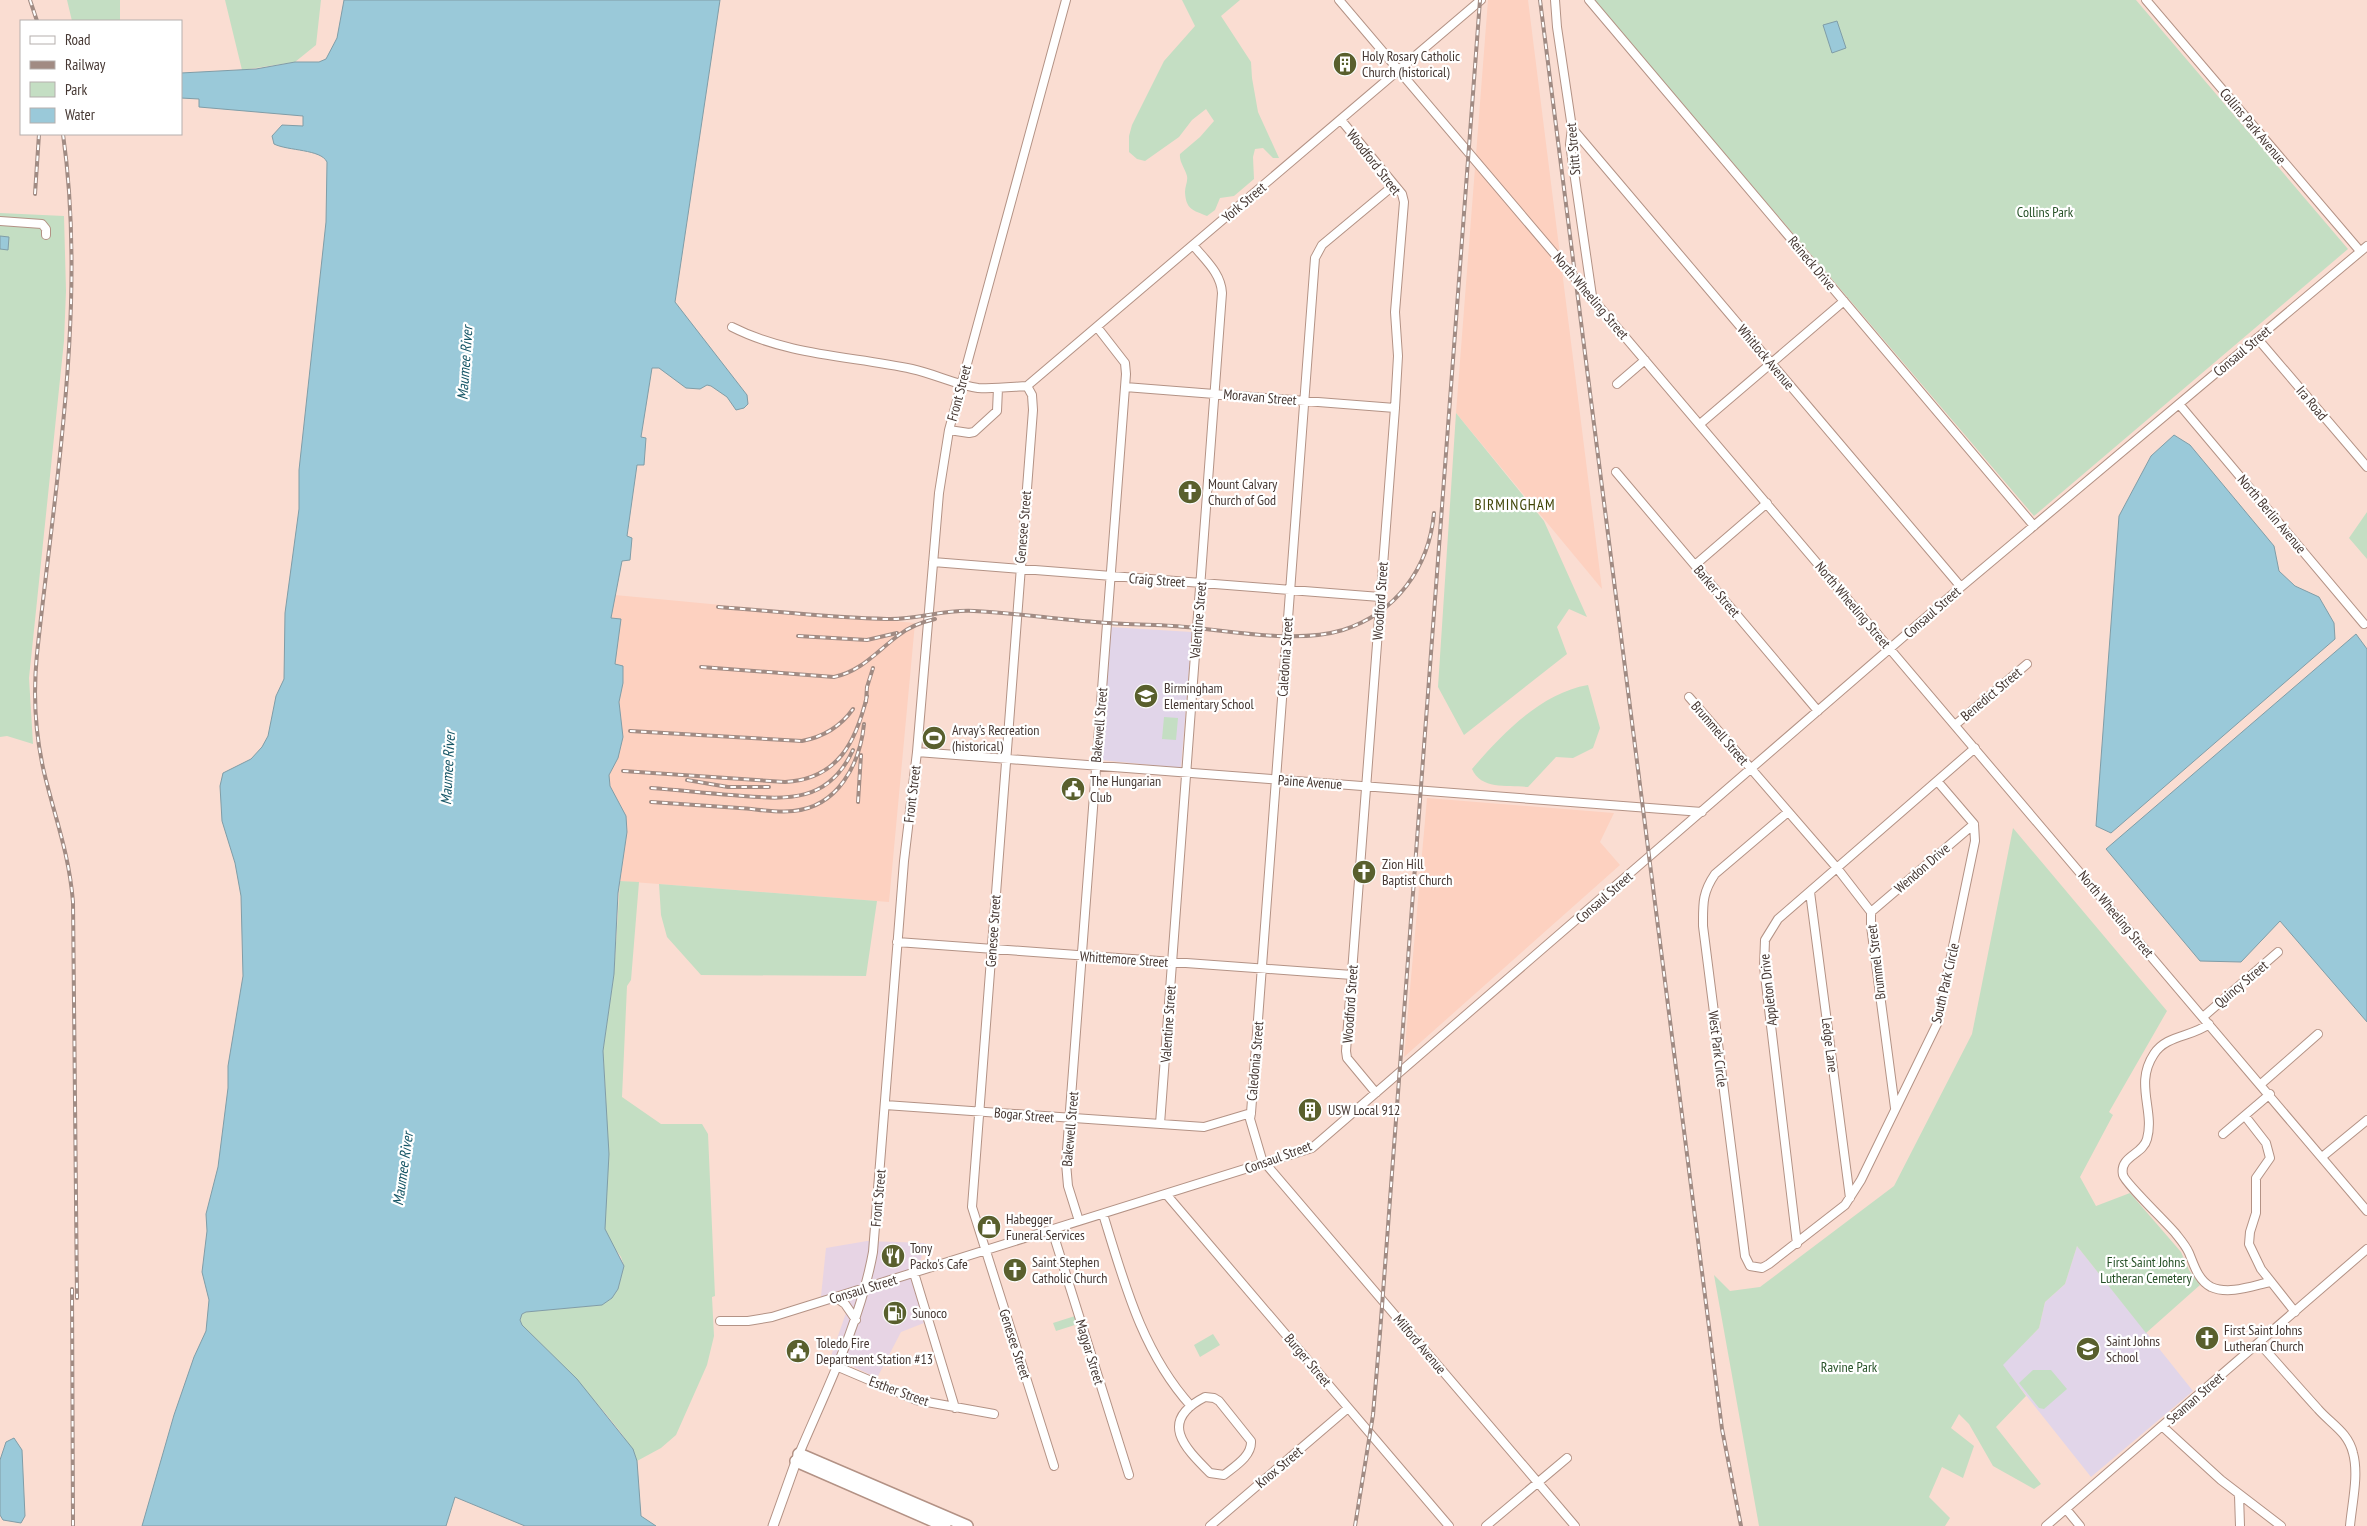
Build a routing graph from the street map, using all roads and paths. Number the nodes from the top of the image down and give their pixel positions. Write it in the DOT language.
graph roads {
  1 [pos="1066,0"];
  2 [pos="1340,0"];
  3 [pos="1481,0"];
  4 [pos="1555,0"];
  5 [pos="1589,0"];
  6 [pos="2146,0"];
  7 [pos="1399,70"];
  8 [pos="1340,120"];
  9 [pos="1572,128"];
  10 [pos="1394,185"];
  11 [pos="0,221"];
  12 [pos="46,235"];
  13 [pos="1193,245"];
  14 [pos="2367,246"];
  15 [pos="2360,251"];
  16 [pos="1592,298"];
  17 [pos="1844,301"];
  18 [pos="732,328"];
  19 [pos="1096,328"];
  20 [pos="2257,338"];
  21 [pos="1645,360"];
  22 [pos="1772,363"];
  23 [pos="962,384"];
  24 [pos="1617,384"];
  25 [pos="1027,386"];
  26 [pos="1125,387"];
  27 [pos="998,388"];
  28 [pos="1214,394"];
  29 [pos="1305,401"];
  30 [pos="2179,404"];
  31 [pos="1395,408"];
  32 [pos="1700,424"];
  33 [pos="949,430"];
  34 [pos="2367,467"];
  35 [pos="1616,472"];
  36 [pos="1767,503"];
  37 [pos="2034,526"];
  38 [pos="933,562"];
  39 [pos="1695,565"];
  40 [pos="1020,570"];
  41 [pos="1110,576"];
  42 [pos="1201,583"];
  43 [pos="1961,587"];
  44 [pos="1290,590"];
  45 [pos="1380,596"];
  46 [pos="2364,624"];
  47 [pos="1890,648"];
  48 [pos="2027,664"];
  49 [pos="1689,697"];
  50 [pos="1818,711"];
  51 [pos="1955,725"];
  52 [pos="1975,748"];
  53 [pos="917,752"];
  54 [pos="1006,759"];
  55 [pos="1096,766"];
  56 [pos="1751,769"];
  57 [pos="1186,772"];
  58 [pos="1276,780"];
  59 [pos="1938,782"];
  60 [pos="1366,786"];
  61 [pos="1702,812"];
  62 [pos="1788,812"];
  63 [pos="1974,824"];
  64 [pos="1837,868"];
  65 [pos="1810,892"];
  66 [pos="1871,912"];
  67 [pos="897,942"];
  68 [pos="992,949"];
  69 [pos="2278,952"];
  70 [pos="1082,955"];
  71 [pos="1172,962"];
  72 [pos="1262,969"];
  73 [pos="1352,975"];
  74 [pos="2203,1017"];
  75 [pos="2209,1024"];
  76 [pos="2318,1034"];
  77 [pos="2261,1084"];
  78 [pos="1376,1093"];
  79 [pos="2270,1094"];
  80 [pos="885,1105"];
  81 [pos="1895,1108"];
  82 [pos="980,1112"];
  83 [pos="1250,1113"];
  84 [pos="2245,1116"];
  85 [pos="1071,1119"];
  86 [pos="2367,1120"];
  87 [pos="1160,1124"];
  88 [pos="2223,1134"];
  89 [pos="2322,1157"];
  90 [pos="1264,1163"];
  91 [pos="1166,1194"];
  92 [pos="1850,1198"];
  93 [pos="2367,1211"];
  94 [pos="1103,1214"];
  95 [pos="1079,1221"];
  96 [pos="1052,1230"];
  97 [pos="1797,1244"];
  98 [pos="2367,1250"];
  99 [pos="985,1251"];
  100 [pos="914,1273"];
  101 [pos="2270,1282"];
  102 [pos="866,1288"];
  103 [pos="835,1297"];
  104 [pos="2295,1312"];
  105 [pos="856,1320"];
  106 [pos="720,1321"];
  107 [pos="2259,1343"];
  108 [pos="836,1366"];
  109 [pos="1191,1406"];
  110 [pos="956,1408"];
  111 [pos="1348,1408"];
  112 [pos="994,1414"];
  113 [pos="2162,1426"];
  114 [pos="798,1458"];
  115 [pos="1566,1458"];
  116 [pos="1054,1466"];
  117 [pos="1128,1475"];
  118 [pos="1537,1482"];
  119 [pos="2239,1494"];
  120 [pos="2066,1509"];
  121 [pos="773,1526"];
  122 [pos="945,1526"];
  123 [pos="967,1526"];
  124 [pos="1210,1526"];
  125 [pos="1449,1526"];
  126 [pos="1486,1526"];
  127 [pos="1575,1526"];
  128 [pos="2046,1526"];
  129 [pos="2080,1526"];
  130 [pos="2240,1526"];
  131 [pos="2281,1526"];
  132 [pos="2350,1526"];
  1 -- 23 [label="street, Front Street"];
  2 -- 7 [label="street, North Wheeling Street"];
  3 -- 7 [label="street, York Street"];
  4 -- 9 [label="street, Stitt Street"];
  5 -- 17 [label="street, Reineck Drive"];
  6 -- 15 [label="street, Collins Park Avenue"];
  7 -- 8 [label="street, York Street"];
  7 -- 16 [label="street, North Wheeling Street"];
  8 -- 10 [label="street, Woodford Street"];
  8 -- 13 [label="street, York Street"];
  9 -- 16 [label="street, Stitt Street"];
  9 -- 22 [label="street, Whitlock Avenue"];
  10 -- 29 [label="street, Caledonia Street"];
  10 -- 31 [label="street, Woodford Street"];
  11 -- 12 [label="street"];
  13 -- 19 [label="street, York Street"];
  13 -- 28 [label="street, Valentine Street"];
  14 -- 15 [label="street, Consaul Street"];
  15 -- 20 [label="street, Consaul Street"];
  16 -- 21 [label="street, North Wheeling Street"];
  17 -- 22 [label="street"];
  17 -- 37 [label="street, Reineck Drive"];
  18 -- 23 [label="street"];
  19 -- 25 [label="street, York Street"];
  19 -- 26 [label="street, Bakewell Street"];
  20 -- 30 [label="street, Consaul Street"];
  20 -- 34 [label="street, Ira Road"];
  21 -- 24 [label="street"];
  21 -- 32 [label="street, North Wheeling Street"];
  22 -- 32 [label="street"];
  22 -- 43 [label="street, Whitlock Avenue"];
  23 -- 27 [label="street"];
  23 -- 33 [label="street, Front Street"];
  25 -- 27 [label="street"];
  25 -- 40 [label="street, Genesee Street"];
  26 -- 28 [label="street, Moravan Street"];
  26 -- 41 [label="street, Bakewell Street"];
  27 -- 33 [label="street"];
  28 -- 29 [label="street, Moravan Street"];
  28 -- 42 [label="street, Valentine Street"];
  29 -- 31 [label="street, Moravan Street"];
  29 -- 44 [label="street, Caledonia Street"];
  30 -- 37 [label="street, Consaul Street"];
  30 -- 46 [label="street, North Berlin Avenue"];
  31 -- 45 [label="street, Woodford Street"];
  32 -- 36 [label="street, North Wheeling Street"];
  33 -- 38 [label="street, Front Street"];
  35 -- 39 [label="street, Barker Street"];
  36 -- 39 [label="street"];
  36 -- 47 [label="street, North Wheeling Street"];
  37 -- 43 [label="street, Consaul Street"];
  38 -- 40 [label="street, Craig Street"];
  38 -- 53 [label="street, Front Street"];
  39 -- 50 [label="street, Barker Street"];
  40 -- 41 [label="street, Craig Street"];
  40 -- 54 [label="street, Genesee Street"];
  41 -- 42 [label="street, Craig Street"];
  41 -- 55 [label="street, Bakewell Street"];
  42 -- 44 [label="street, Craig Street"];
  42 -- 57 [label="street, Valentine Street"];
  43 -- 47 [label="street, Consaul Street"];
  44 -- 45 [label="street, Craig Street"];
  44 -- 58 [label="street, Caledonia Street"];
  45 -- 60 [label="street, Woodford Street"];
  47 -- 50 [label="street, Consaul Street"];
  47 -- 51 [label="street, North Wheeling Street"];
  48 -- 51 [label="street, Benedict Street"];
  49 -- 56 [label="street, Brummell Street"];
  50 -- 56 [label="street, Consaul Street"];
  51 -- 52 [label="street, North Wheeling Street"];
  52 -- 59 [label="street, Appleton Drive"];
  52 -- 74 [label="street, North Wheeling Street"];
  53 -- 54 [label="street, Paine Avenue"];
  53 -- 67 [label="street, Front Street"];
  54 -- 55 [label="street, Paine Avenue"];
  54 -- 68 [label="street, Genesee Street"];
  55 -- 57 [label="street, Paine Avenue"];
  55 -- 70 [label="street, Bakewell Street"];
  56 -- 61 [label="street, Consaul Street"];
  56 -- 62 [label="street, Brummel Street"];
  57 -- 58 [label="street, Paine Avenue"];
  57 -- 71 [label="street, Valentine Street"];
  58 -- 60 [label="street, Paine Avenue"];
  58 -- 72 [label="street, Caledonia Street"];
  59 -- 63 [label="street"];
  59 -- 64 [label="street, Appleton Drive"];
  60 -- 61 [label="street, Paine Avenue"];
  60 -- 73 [label="street, Woodford Street"];
  61 -- 78 [label="street, Consaul Street"];
  62 -- 64 [label="street, Brummel Street"];
  62 -- 97 [label="street, West Park Circle"];
  63 -- 66 [label="street, Wendon Drive"];
  63 -- 81 [label="street, South Park Circle"];
  64 -- 65 [label="street, Appleton Drive"];
  64 -- 66 [label="street, Brummel Street"];
  65 -- 92 [label="street, Ledge Lane"];
  65 -- 97 [label="street, Appleton Drive"];
  66 -- 81 [label="street, Brummel Street"];
  67 -- 68 [label="street, Whittemore Street"];
  67 -- 80 [label="street, Front Street"];
  68 -- 70 [label="street, Whittemore Street"];
  68 -- 82 [label="street, Genesee Street"];
  69 -- 74 [label="street, Quincy Street"];
  70 -- 71 [label="street, Whittemore Street"];
  70 -- 85 [label="street, Bakewell Street"];
  71 -- 72 [label="street, Whittemore Street"];
  71 -- 87 [label="street, Valentine Street"];
  72 -- 73 [label="street, Whittemore Street"];
  72 -- 83 [label="street, Caledonia Street"];
  73 -- 78 [label="street, Woodford Street"];
  74 -- 75 [label="street, North Wheeling Street"];
  75 -- 77 [label="street, North Wheeling Street"];
  75 -- 101 [label="street"];
  76 -- 77 [label="street"];
  77 -- 79 [label="street, North Wheeling Street"];
  78 -- 90 [label="street, Consaul Street"];
  79 -- 84 [label="street"];
  79 -- 89 [label="street, North Wheeling Street"];
  80 -- 82 [label="street, Bogar Street"];
  80 -- 102 [label="street, Front Street"];
  81 -- 92 [label="street, South Park Circle"];
  82 -- 85 [label="street, Bogar Street"];
  82 -- 99 [label="street, Genesee Street"];
  83 -- 87 [label="street, Bogar Street"];
  83 -- 90 [label="street, Caledonia Street"];
  84 -- 88 [label="street"];
  84 -- 101 [label="street"];
  85 -- 87 [label="street, Bogar Street"];
  85 -- 95 [label="street, Bakewell Street"];
  86 -- 89 [label="street"];
  89 -- 93 [label="street, North Wheeling Street"];
  90 -- 91 [label="street, Consaul Street"];
  90 -- 118 [label="street, Milford Avenue"];
  91 -- 94 [label="street, Consaul Street"];
  91 -- 111 [label="street, Burger Street"];
  92 -- 97 [label="street, South Park Circle"];
  94 -- 95 [label="street, Consaul Street"];
  94 -- 109 [label="street"];
  95 -- 96 [label="street, Consaul Street"];
  96 -- 99 [label="street, Consaul Street"];
  96 -- 117 [label="street, Magyar Street"];
  98 -- 104 [label="street, Seaman Street"];
  99 -- 100 [label="street, Consaul Street"];
  99 -- 116 [label="street, Genesee Street"];
  100 -- 102 [label="street, Consaul Street"];
  100 -- 110 [label="street"];
  101 -- 104 [label="street"];
  102 -- 103 [label="street, Consaul Street"];
  102 -- 105 [label="street, Front Street"];
  103 -- 105 [label="street"];
  103 -- 106 [label="street, Consaul Street"];
  104 -- 107 [label="street, Seaman Street"];
  105 -- 108 [label="street, Front Street"];
  107 -- 113 [label="street, Seaman Street"];
  107 -- 132 [label="street"];
  108 -- 110 [label="street, Esther Street"];
  108 -- 114 [label="street, Front Street"];
  109 -- 109 [label="street"];
  110 -- 112 [label="street, Esther Street"];
  111 -- 124 [label="street, Knox Street"];
  111 -- 125 [label="street, Burger Street"];
  113 -- 119 [label="street"];
  113 -- 120 [label="street, Seaman Street"];
  114 -- 121 [label="main road, Front Street"];
  114 -- 122 [label="highway"];
  114 -- 123 [label="highway"];
  115 -- 118 [label="street"];
  118 -- 126 [label="street"];
  118 -- 127 [label="street, Milford Avenue"];
  119 -- 130 [label="street"];
  119 -- 131 [label="street"];
  120 -- 128 [label="street, Seaman Street"];
  120 -- 129 [label="street"];
}
